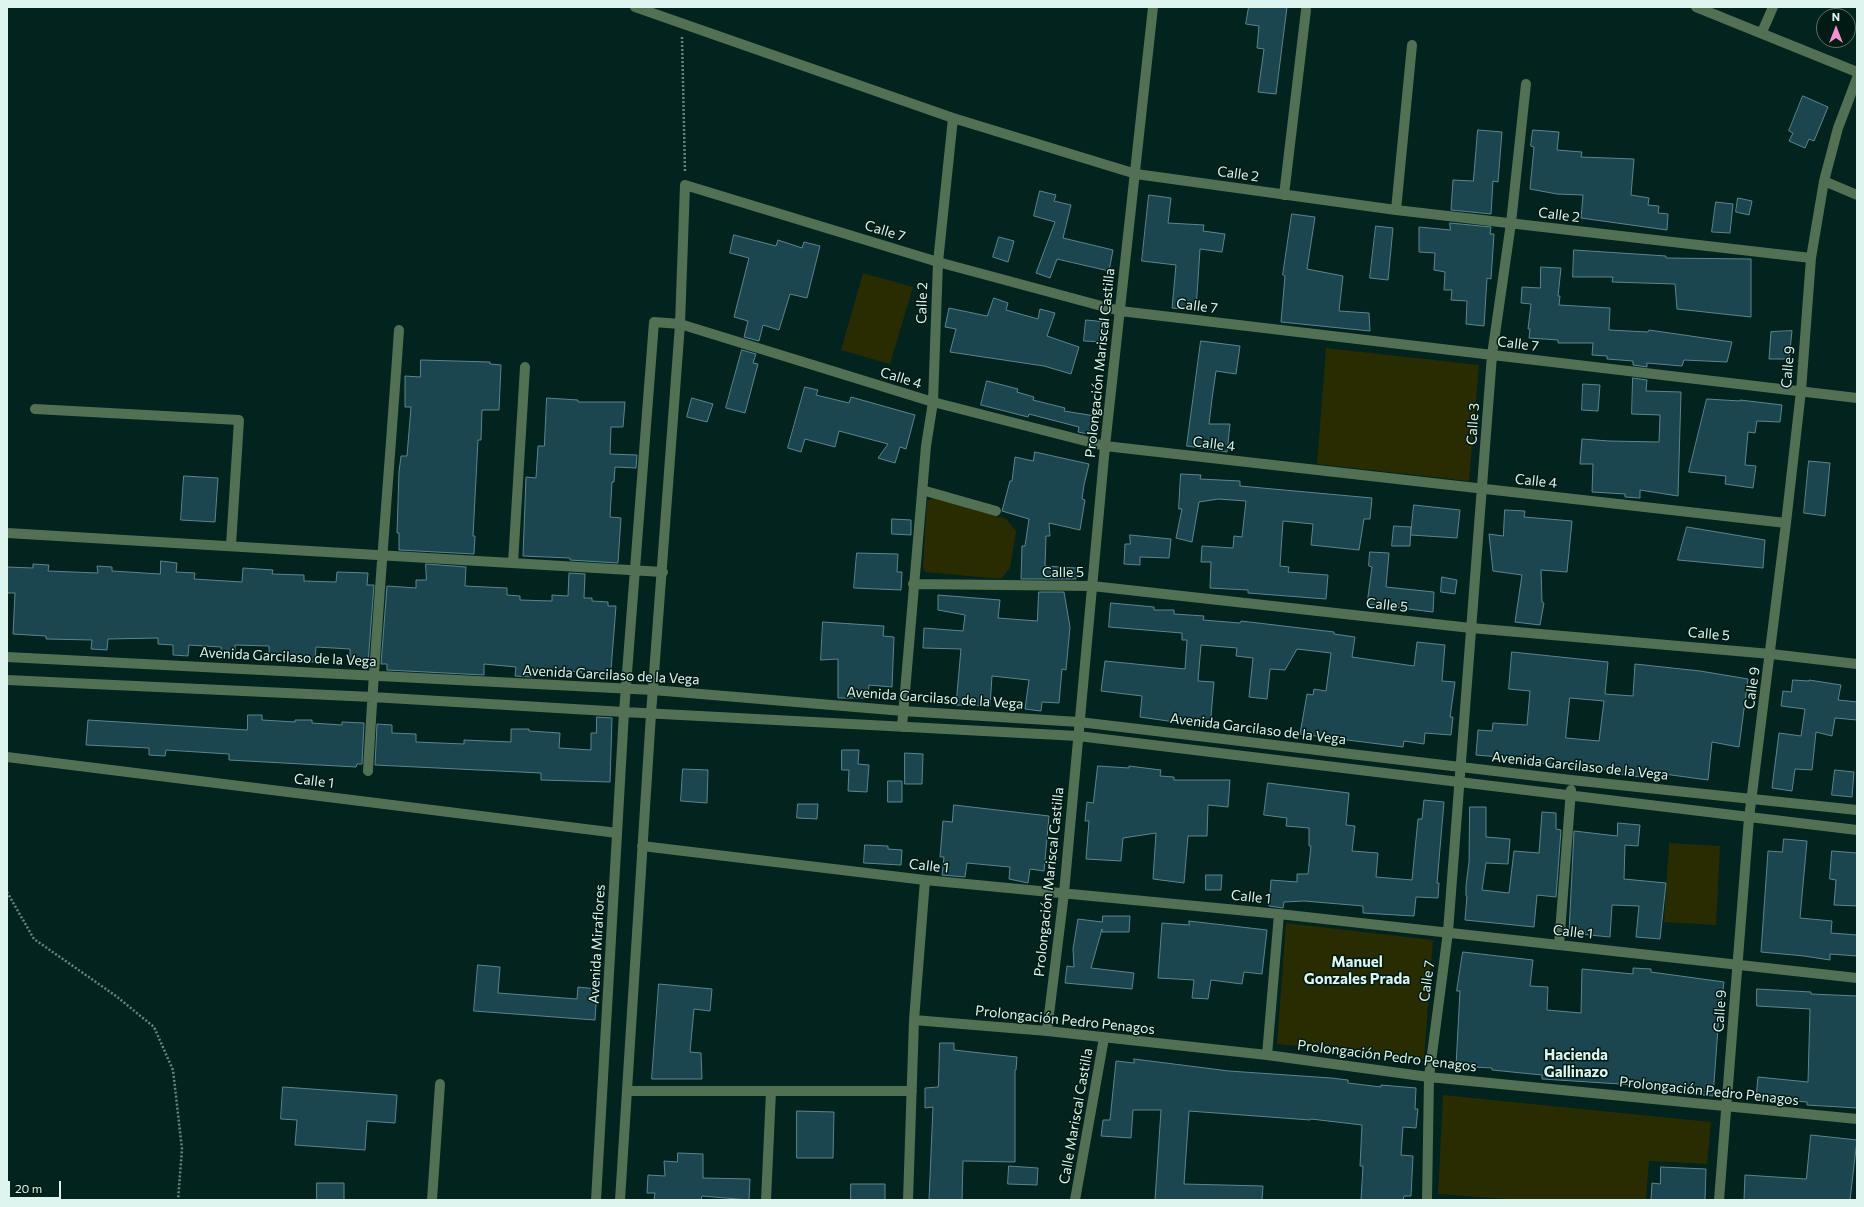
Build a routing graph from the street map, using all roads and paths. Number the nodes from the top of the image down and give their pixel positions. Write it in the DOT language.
graph roads {
  1 [pos="635,7"];
  2 [pos="1153,7"];
  3 [pos="1696,7"];
  4 [pos="1773,7"];
  5 [pos="1306,10"];
  6 [pos="682,22"];
  7 [pos="1762,32"];
  8 [pos="1412,45"];
  9 [pos="1857,72"];
  10 [pos="1857,78"];
  11 [pos="1526,84"];
  12 [pos="953,118"];
  13 [pos="1136,174"];
  14 [pos="1824,181"];
  15 [pos="685,186"];
  16 [pos="1284,195"];
  17 [pos="1857,195"];
  18 [pos="1396,210"];
  19 [pos="1511,223"];
  20 [pos="1811,258"];
  21 [pos="938,262"];
  22 [pos="1120,311"];
  23 [pos="654,322"];
  24 [pos="680,324"];
  25 [pos="399,330"];
  26 [pos="1492,355"];
  27 [pos="525,367"];
  28 [pos="1800,391"];
  29 [pos="1857,398"];
  30 [pos="933,402"];
  31 [pos="35,409"];
  32 [pos="1105,446"];
  33 [pos="1482,489"];
  34 [pos="922,490"];
  35 [pos="996,511"];
  36 [pos="1786,523"];
  37 [pos="7,533"];
  38 [pos="231,545"];
  39 [pos="383,556"];
  40 [pos="513,563"];
  41 [pos="636,570"];
  42 [pos="663,572"];
  43 [pos="913,584"];
  44 [pos="1092,586"];
  45 [pos="1472,628"];
  46 [pos="1771,654"];
  47 [pos="7,657"];
  48 [pos="1857,664"];
  49 [pos="373,676"];
  50 [pos="7,680"];
  51 [pos="626,689"];
  52 [pos="653,690"];
  53 [pos="372,697"];
  54 [pos="903,710"];
  55 [pos="624,712"];
  56 [pos="651,714"];
  57 [pos="1079,722"];
  58 [pos="902,727"];
  59 [pos="1078,736"];
  60 [pos="7,757"];
  61 [pos="1461,767"];
  62 [pos="368,771"];
  63 [pos="1571,780"];
  64 [pos="1460,782"];
  65 [pos="1570,795"];
  66 [pos="1751,799"];
  67 [pos="1857,810"];
  68 [pos="1749,818"];
  69 [pos="1857,830"];
  70 [pos="617,833"];
  71 [pos="642,846"];
  72 [pos="925,880"];
  73 [pos="7,892"];
  74 [pos="1064,893"];
  75 [pos="1279,914"];
  76 [pos="1448,932"];
  77 [pos="1559,944"];
  78 [pos="1738,964"];
  79 [pos="1857,978"];
  80 [pos="914,1020"];
  81 [pos="1048,1031"];
  82 [pos="1104,1038"];
  83 [pos="1267,1055"];
  84 [pos="1429,1077"];
  85 [pos="440,1084"];
  86 [pos="627,1091"];
  87 [pos="771,1091"];
  88 [pos="912,1091"];
  89 [pos="1727,1107"];
  90 [pos="1857,1119"];
  91 [pos="178,1200"];
  92 [pos="432,1200"];
  93 [pos="596,1200"];
  94 [pos="620,1200"];
  95 [pos="766,1200"];
  96 [pos="908,1200"];
  97 [pos="1075,1200"];
  98 [pos="1427,1200"];
  99 [pos="1719,1200"];
  1 -- 6 [label="street"];
  2 -- 13 [label="street, Prolongación Mariscal Castilla"];
  3 -- 7 [label="street"];
  4 -- 7 [label="street"];
  5 -- 16 [label="street"];
  6 -- 12 [label="street"];
  6 -- 15 [label="path"];
  7 -- 9 [label="street"];
  8 -- 18 [label="street"];
  10 -- 14 [label="street, Calle 9"];
  11 -- 19 [label="street, Calle 3"];
  12 -- 13 [label="street, Calle 2"];
  12 -- 21 [label="street, Calle 2"];
  13 -- 16 [label="street, Calle 2"];
  13 -- 22 [label="street, Prolongación Mariscal Castilla"];
  14 -- 17 [label="street"];
  14 -- 20 [label="street, Calle 9"];
  15 -- 21 [label="street, Calle 7"];
  15 -- 24 [label="street"];
  16 -- 18 [label="street, Calle 2"];
  18 -- 19 [label="street, Calle 2"];
  19 -- 20 [label="street, Calle 2"];
  19 -- 26 [label="street, Calle 3"];
  20 -- 28 [label="street, Calle 9"];
  21 -- 22 [label="street, Calle 7"];
  21 -- 30 [label="street, Calle 2"];
  22 -- 26 [label="street, Calle 7"];
  22 -- 32 [label="street, Prolongación Mariscal Castilla"];
  23 -- 24 [label="street, Calle 4"];
  23 -- 41 [label="street, Avenida Miraflores"];
  24 -- 30 [label="street, Calle 4"];
  24 -- 42 [label="street"];
  25 -- 39 [label="street"];
  26 -- 28 [label="street, Calle 7"];
  26 -- 33 [label="street, Calle 3"];
  27 -- 40 [label="street"];
  28 -- 29 [label="street, Calle 7"];
  28 -- 36 [label="street, Calle 9"];
  30 -- 32 [label="street, Calle 4"];
  30 -- 34 [label="street, Calle 2"];
  31 -- 38 [label="street"];
  32 -- 33 [label="street, Calle 4"];
  32 -- 44 [label="street, Prolongación Mariscal Castilla"];
  33 -- 36 [label="street, Calle 4"];
  33 -- 45 [label="street, Calle 3"];
  34 -- 35 [label="street"];
  34 -- 43 [label="street, Calle 2"];
  36 -- 46 [label="street, Calle 9"];
  37 -- 38 [label="street"];
  38 -- 39 [label="street"];
  39 -- 40 [label="street"];
  39 -- 49 [label="street"];
  40 -- 41 [label="street"];
  41 -- 42 [label="street"];
  41 -- 51 [label="street, Avenida Miraflores"];
  42 -- 52 [label="street"];
  43 -- 44 [label="street, Calle 5"];
  43 -- 54 [label="street, Calle 2"];
  44 -- 45 [label="street, Calle 5"];
  44 -- 57 [label="street, Prolongación Mariscal Castilla"];
  45 -- 46 [label="street, Calle 5"];
  45 -- 61 [label="street, Calle 3"];
  46 -- 48 [label="street, Calle 5"];
  46 -- 66 [label="street, Calle 9"];
  47 -- 49 [label="street, Avenida Garcilaso de la Vega"];
  49 -- 51 [label="street, Avenida Garcilaso de la Vega"];
  49 -- 53 [label="street"];
  50 -- 53 [label="street, Avenida Garcilaso de la Vega"];
  51 -- 52 [label="street, Avenida Garcilaso de la Vega"];
  51 -- 55 [label="street, Avenida Miraflores"];
  52 -- 54 [label="street, Avenida Garcilaso de la Vega"];
  52 -- 56 [label="street"];
  53 -- 55 [label="street, Avenida Garcilaso de la Vega"];
  53 -- 62 [label="street"];
  54 -- 57 [label="street, Avenida Garcilaso de la Vega"];
  54 -- 58 [label="street, Calle 2"];
  55 -- 56 [label="street, Avenida Garcilaso de la Vega"];
  55 -- 70 [label="street, Avenida Miraflores"];
  56 -- 58 [label="street, Avenida Garcilaso de la Vega"];
  56 -- 71 [label="street"];
  57 -- 59 [label="street, Prolongación Mariscal Castilla"];
  57 -- 61 [label="street, Avenida Garcilaso de la Vega"];
  58 -- 59 [label="street, Avenida Garcilaso de la Vega"];
  59 -- 64 [label="street, Avenida Garcilaso de la Vega"];
  59 -- 74 [label="street, Prolongación Mariscal Castilla"];
  60 -- 70 [label="street, Calle 1"];
  61 -- 63 [label="street, Avenida Garcilaso de la Vega"];
  61 -- 64 [label="street, Calle 7"];
  63 -- 65 [label="street"];
  63 -- 66 [label="street, Avenida Garcilaso de la Vega"];
  64 -- 65 [label="street, Avenida Garcilaso de la Vega"];
  64 -- 76 [label="street, Calle 7"];
  65 -- 68 [label="street, Avenida Garcilaso de la Vega"];
  65 -- 77 [label="street"];
  66 -- 67 [label="street, Avenida Garcilaso de la Vega"];
  66 -- 68 [label="street, Calle 9"];
  68 -- 69 [label="street, Avenida Garcilaso de la Vega"];
  68 -- 78 [label="street, Calle 9"];
  70 -- 93 [label="street, Avenida Miraflores"];
  71 -- 72 [label="street, Calle 1"];
  71 -- 86 [label="street"];
  72 -- 74 [label="street, Calle 1"];
  72 -- 80 [label="street"];
  73 -- 91 [label="path"];
  74 -- 75 [label="street, Calle 1"];
  74 -- 81 [label="street, Prolongación Mariscal Castilla"];
  75 -- 76 [label="street, Calle 1"];
  75 -- 83 [label="street"];
  76 -- 77 [label="street, Calle 1"];
  76 -- 84 [label="street, Calle 7"];
  77 -- 78 [label="street, Calle 1"];
  78 -- 79 [label="street, Calle 1"];
  78 -- 89 [label="street, Calle 9"];
  80 -- 81 [label="street, Prolongación Pedro Penagos"];
  80 -- 88 [label="street"];
  81 -- 82 [label="street, Prolongación Pedro Penagos"];
  82 -- 83 [label="street, Prolongación Pedro Penagos"];
  82 -- 97 [label="street, Calle Mariscal Castilla"];
  83 -- 84 [label="street, Prolongación Pedro Penagos"];
  84 -- 89 [label="street, Prolongación Pedro Penagos"];
  84 -- 98 [label="street, Calle 7"];
  85 -- 92 [label="street"];
  86 -- 87 [label="street"];
  86 -- 94 [label="street"];
  87 -- 88 [label="street"];
  87 -- 95 [label="street"];
  88 -- 96 [label="street"];
  89 -- 90 [label="street, Prolongación Pedro Penagos"];
  89 -- 99 [label="street, Calle 9"];
}
